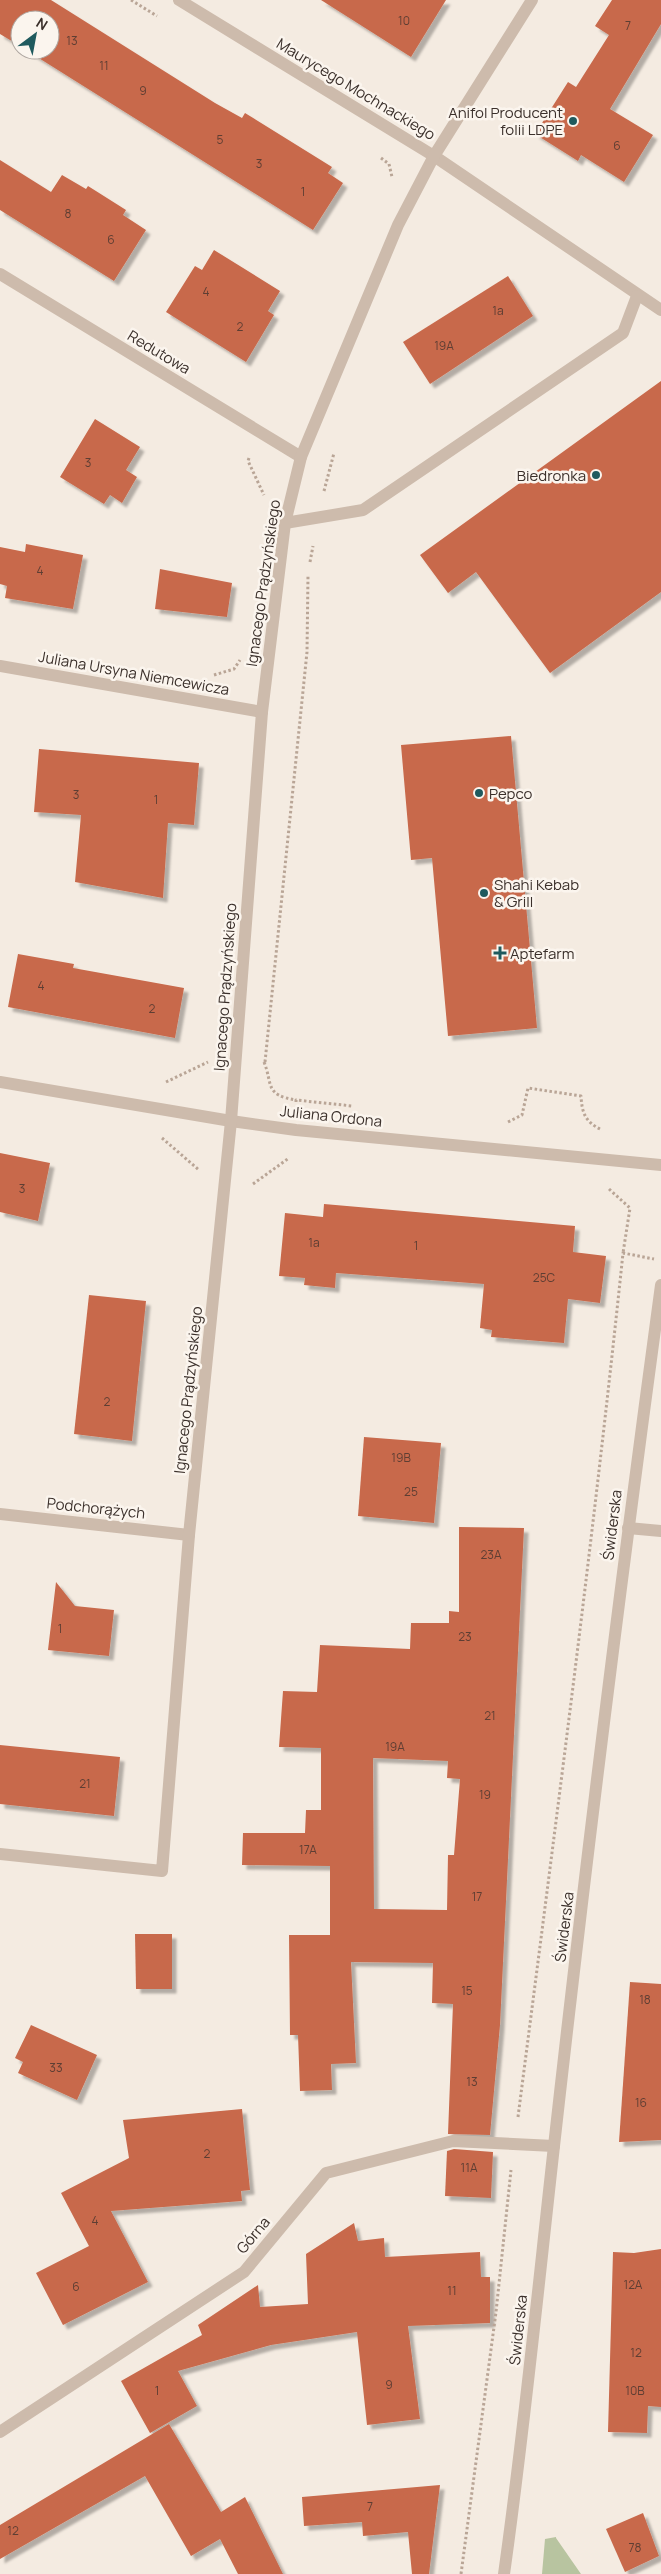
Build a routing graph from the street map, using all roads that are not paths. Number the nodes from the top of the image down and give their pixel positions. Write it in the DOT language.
graph roads {
  1 [pos="180,0"];
  2 [pos="532,0"];
  3 [pos="434,156"];
  4 [pos="0,274"];
  5 [pos="637,296"];
  6 [pos="661,310"];
  7 [pos="301,458"];
  8 [pos="285,523"];
  9 [pos="0,666"];
  10 [pos="262,712"];
  11 [pos="0,1082"];
  12 [pos="231,1121"];
  13 [pos="661,1165"];
  14 [pos="661,1285"];
  15 [pos="0,1514"];
  16 [pos="628,1528"];
  17 [pos="661,1531"];
  18 [pos="189,1535"];
  19 [pos="0,1854"];
  20 [pos="554,2146"];
  21 [pos="0,2432"];
  22 [pos="504,2574"];
  1 -- 3 [label="street, Maurycego Mochnackiego"];
  2 -- 3 [label="street, Ignacego Prądzyńskiego"];
  3 -- 5 [label="street, Maurycego Mochnackiego"];
  3 -- 7 [label="street, Ignacego Prądzyńskiego"];
  4 -- 7 [label="street, Redutowa"];
  5 -- 6 [label="street, Maurycego Mochnackiego"];
  5 -- 8 [label="street"];
  7 -- 8 [label="street, Ignacego Prądzyńskiego"];
  8 -- 10 [label="street, Ignacego Prądzyńskiego"];
  9 -- 10 [label="street, Juliana Ursyna Niemcewicza"];
  10 -- 12 [label="street, Ignacego Prądzyńskiego"];
  11 -- 12 [label="street, Juliana Ordona"];
  12 -- 13 [label="street, Juliana Ordona"];
  12 -- 18 [label="street, Ignacego Prądzyńskiego"];
  14 -- 16 [label="street, Świderska"];
  15 -- 18 [label="street, Podchorążych"];
  16 -- 17 [label="street"];
  16 -- 20 [label="street, Świderska"];
  18 -- 19 [label="street, Ignacego Prądzyńskiego"];
  20 -- 21 [label="street, Górna"];
  20 -- 22 [label="street, Świderska"];
}
